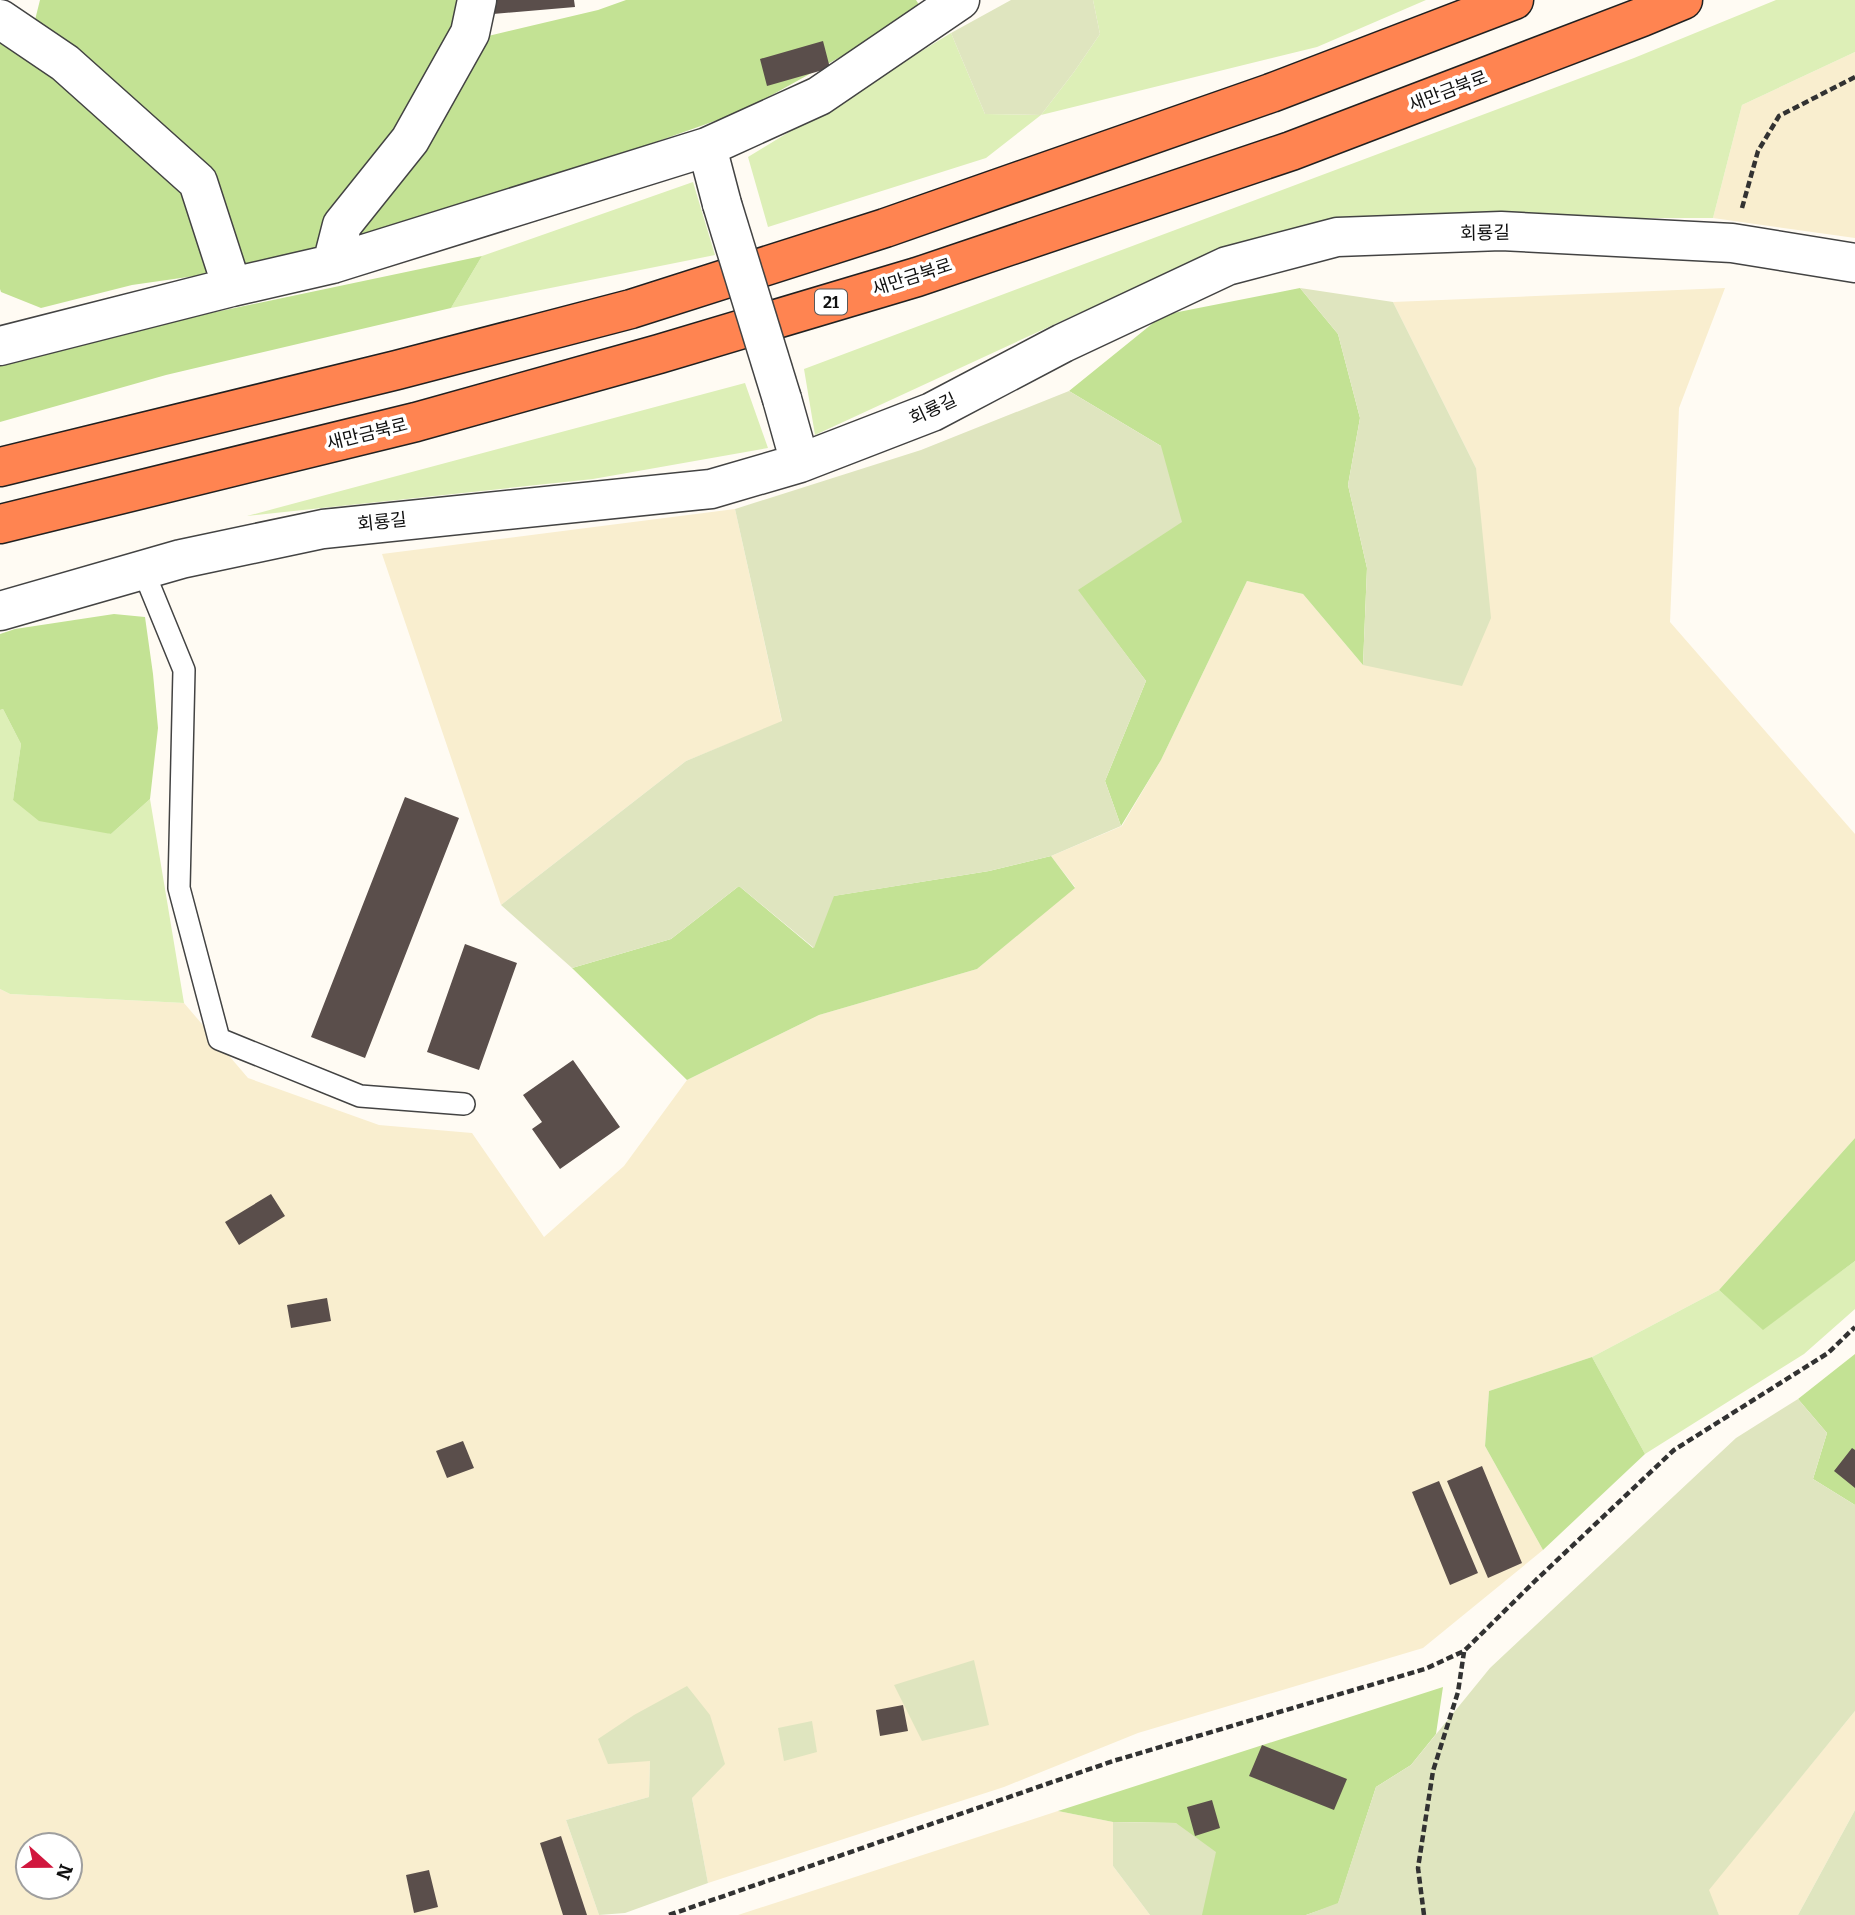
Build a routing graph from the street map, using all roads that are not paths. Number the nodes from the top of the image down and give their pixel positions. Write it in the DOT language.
graph roads {
  1 [pos="477,0"];
  2 [pos="960,0"];
  3 [pos="1514,0"];
  4 [pos="1683,0"];
  5 [pos="0,19"];
  6 [pos="707,147"];
  7 [pos="1855,263"];
  8 [pos="332,264"];
  9 [pos="232,287"];
  10 [pos="0,346"];
  11 [pos="800,463"];
  12 [pos="0,467"];
  13 [pos="0,524"];
  14 [pos="143,570"];
  15 [pos="0,611"];
  16 [pos="464,1104"];
  1 -- 8 [label="street"];
  2 -- 6 [label="street"];
  3 -- 12 [label="highway"];
  4 -- 13 [label="highway, 새만금북로 / 21"];
  5 -- 9 [label="street"];
  6 -- 8 [label="street"];
  6 -- 11 [label="street, bridge"];
  7 -- 11 [label="street, 회룡길"];
  8 -- 9 [label="street"];
  9 -- 10 [label="street"];
  11 -- 14 [label="street, 회룡길"];
  14 -- 15 [label="street, 회룡길"];
  14 -- 16 [label="lane"];
}
